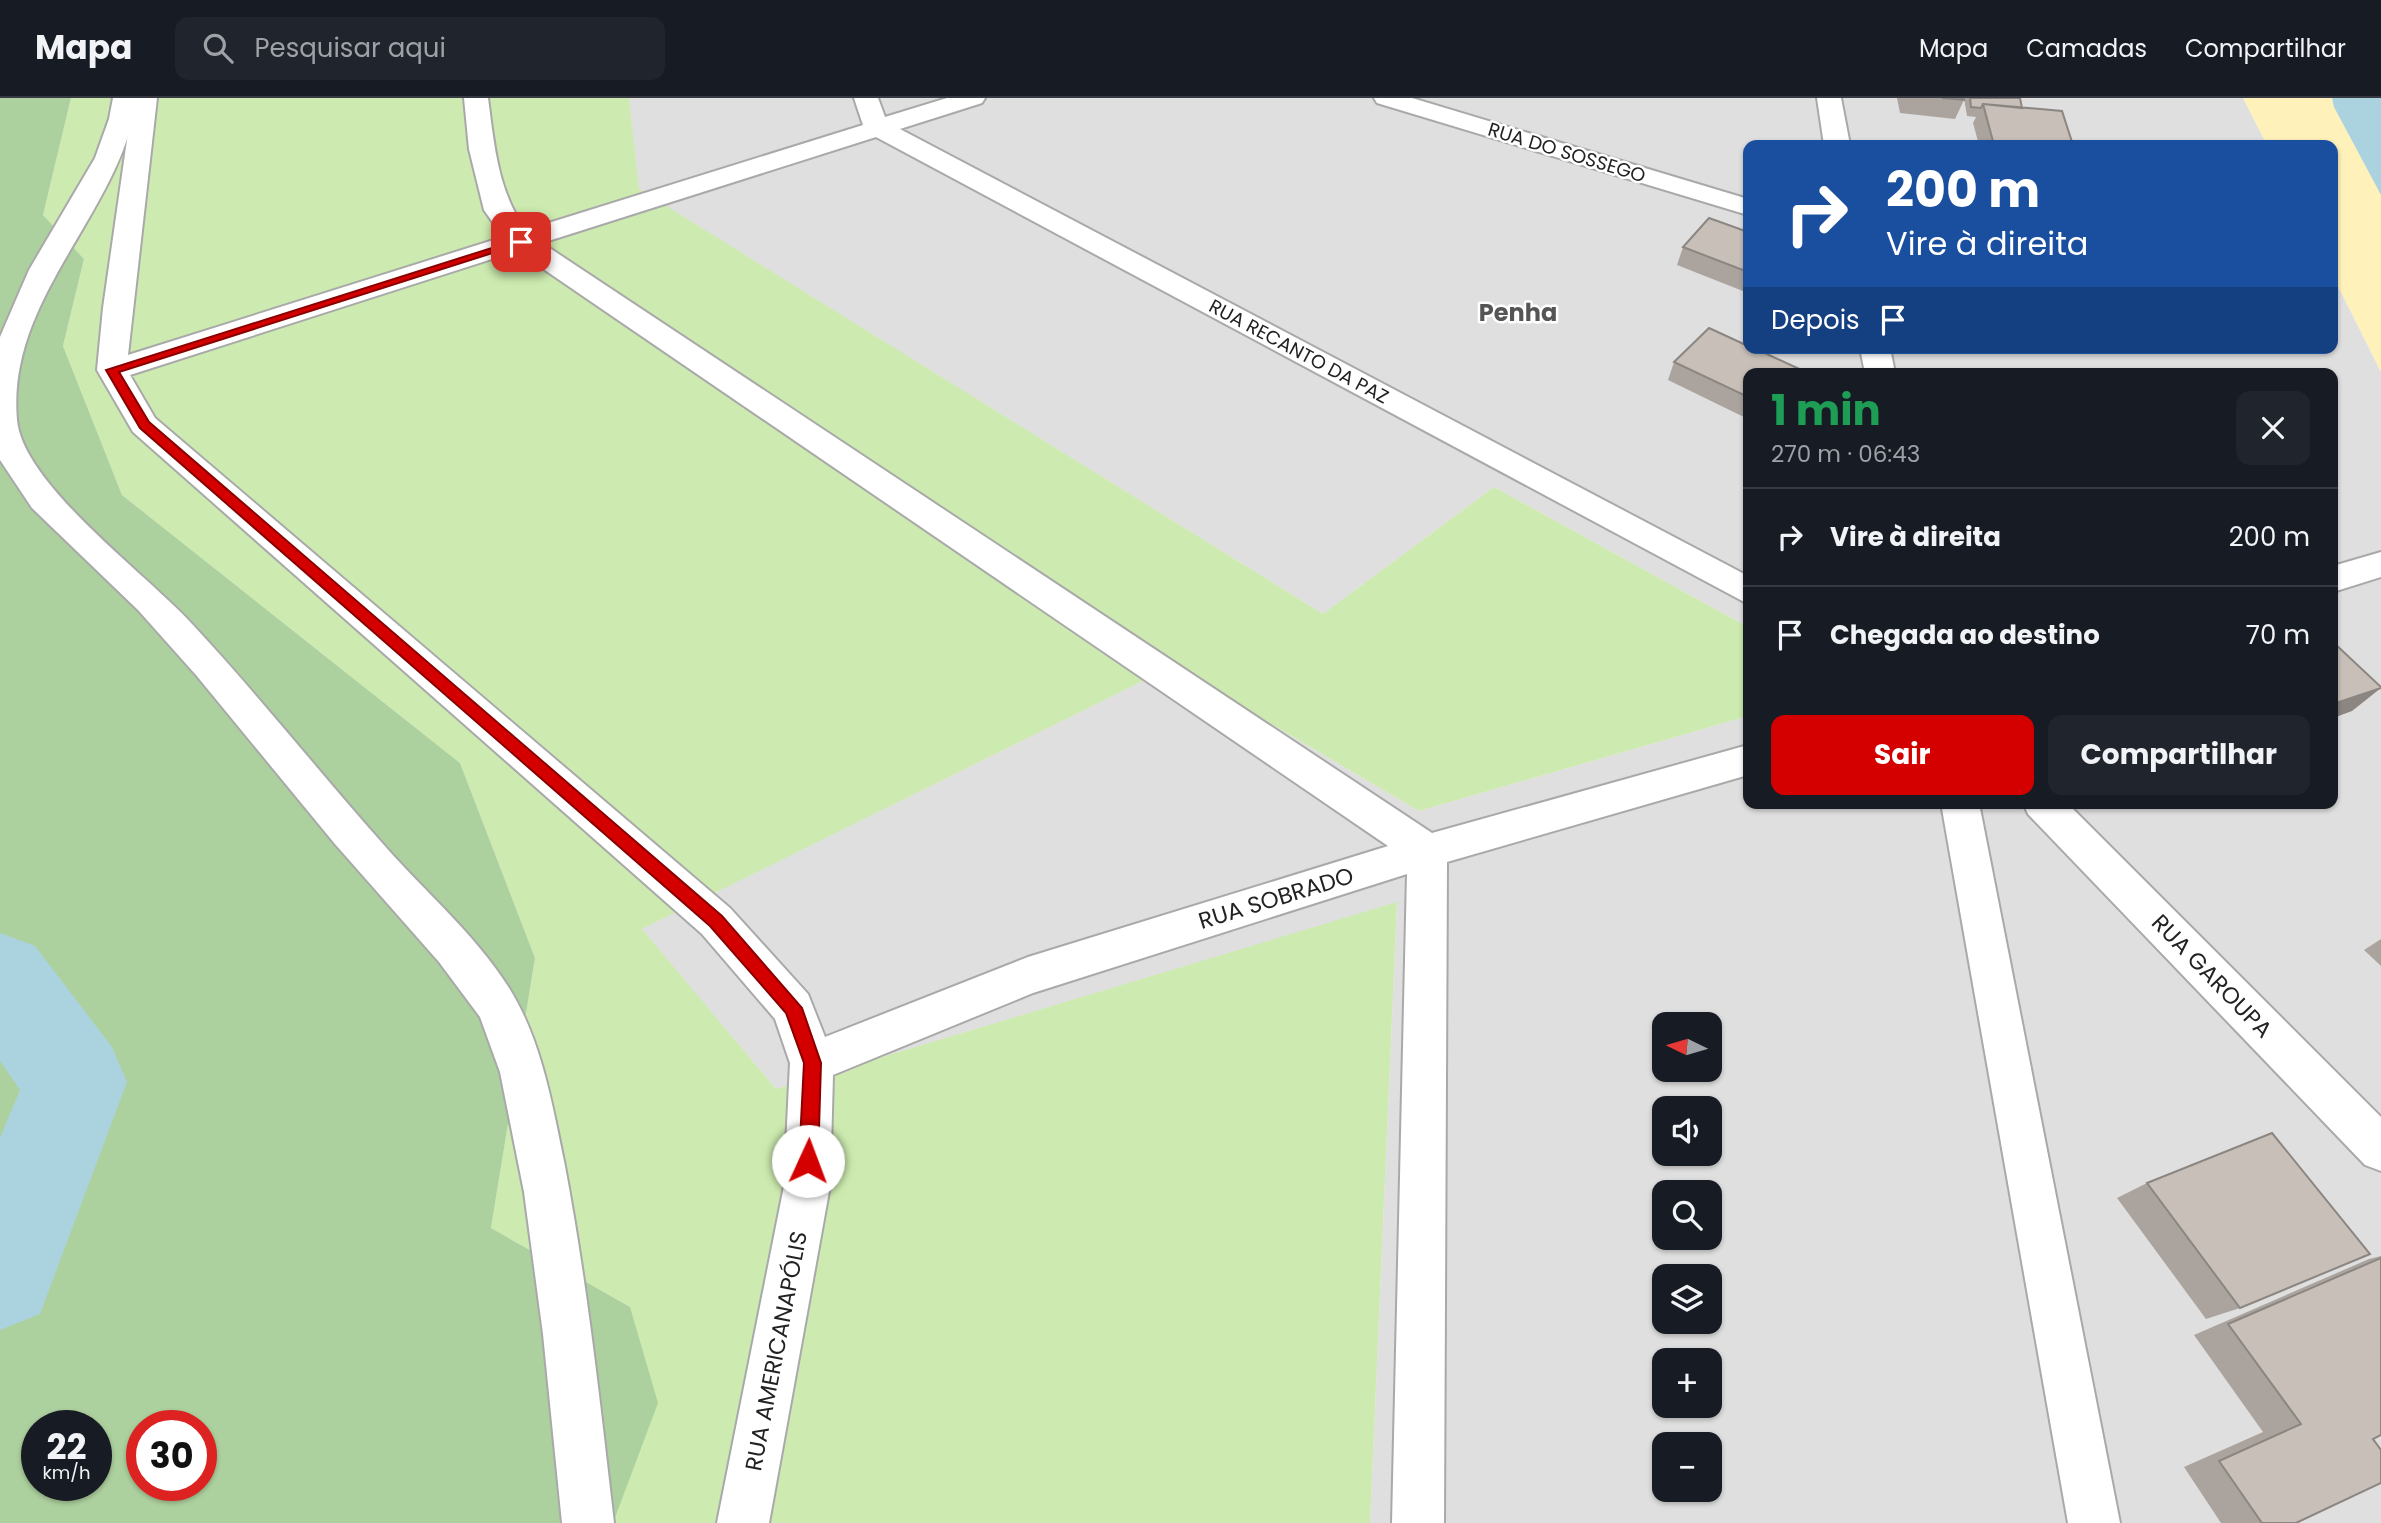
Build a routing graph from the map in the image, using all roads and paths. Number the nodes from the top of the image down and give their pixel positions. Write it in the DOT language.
graph roads {
  1 [pos="125,98"];
  2 [pos="145,98"];
  3 [pos="476,98"];
  4 [pos="866,98"];
  5 [pos="972,98"];
  6 [pos="1386,98"];
  7 [pos="1829,98"];
  8 [pos="876,127"];
  9 [pos="1837,140"];
  10 [pos="1743,205"];
  11 [pos="521,242"];
  12 [pos="112,370"];
  13 [pos="2381,564"];
  14 [pos="2338,577"];
  15 [pos="1743,588"];
  16 [pos="1743,762"];
  17 [pos="1962,809"];
  18 [pos="2048,809"];
  19 [pos="1427,851"];
  20 [pos="813,1063"];
  21 [pos="2381,1149"];
  22 [pos="588,1523"];
  23 [pos="743,1523"];
  24 [pos="1418,1523"];
  25 [pos="2094,1523"];
  1 -- 22 [label="street"];
  2 -- 12 [label="street"];
  3 -- 11 [label="street"];
  4 -- 8 [label="street"];
  5 -- 8 [label="street"];
  6 -- 10 [label="street, RUA DO SOSSEGO"];
  7 -- 9 [label="street"];
  8 -- 11 [label="street"];
  8 -- 15 [label="street, RUA RECANTO DA PAZ"];
  11 -- 12 [label="street"];
  11 -- 19 [label="street"];
  12 -- 20 [label="street, RUA AMERICANAPÓLIS"];
  13 -- 14 [label="street"];
  16 -- 19 [label="street, RUA SOBRADO"];
  17 -- 25 [label="street"];
  18 -- 21 [label="street, RUA GAROUPA"];
  19 -- 20 [label="street, RUA SOBRADO"];
  19 -- 24 [label="street"];
  20 -- 23 [label="street, RUA AMERICANAPÓLIS"];
}
